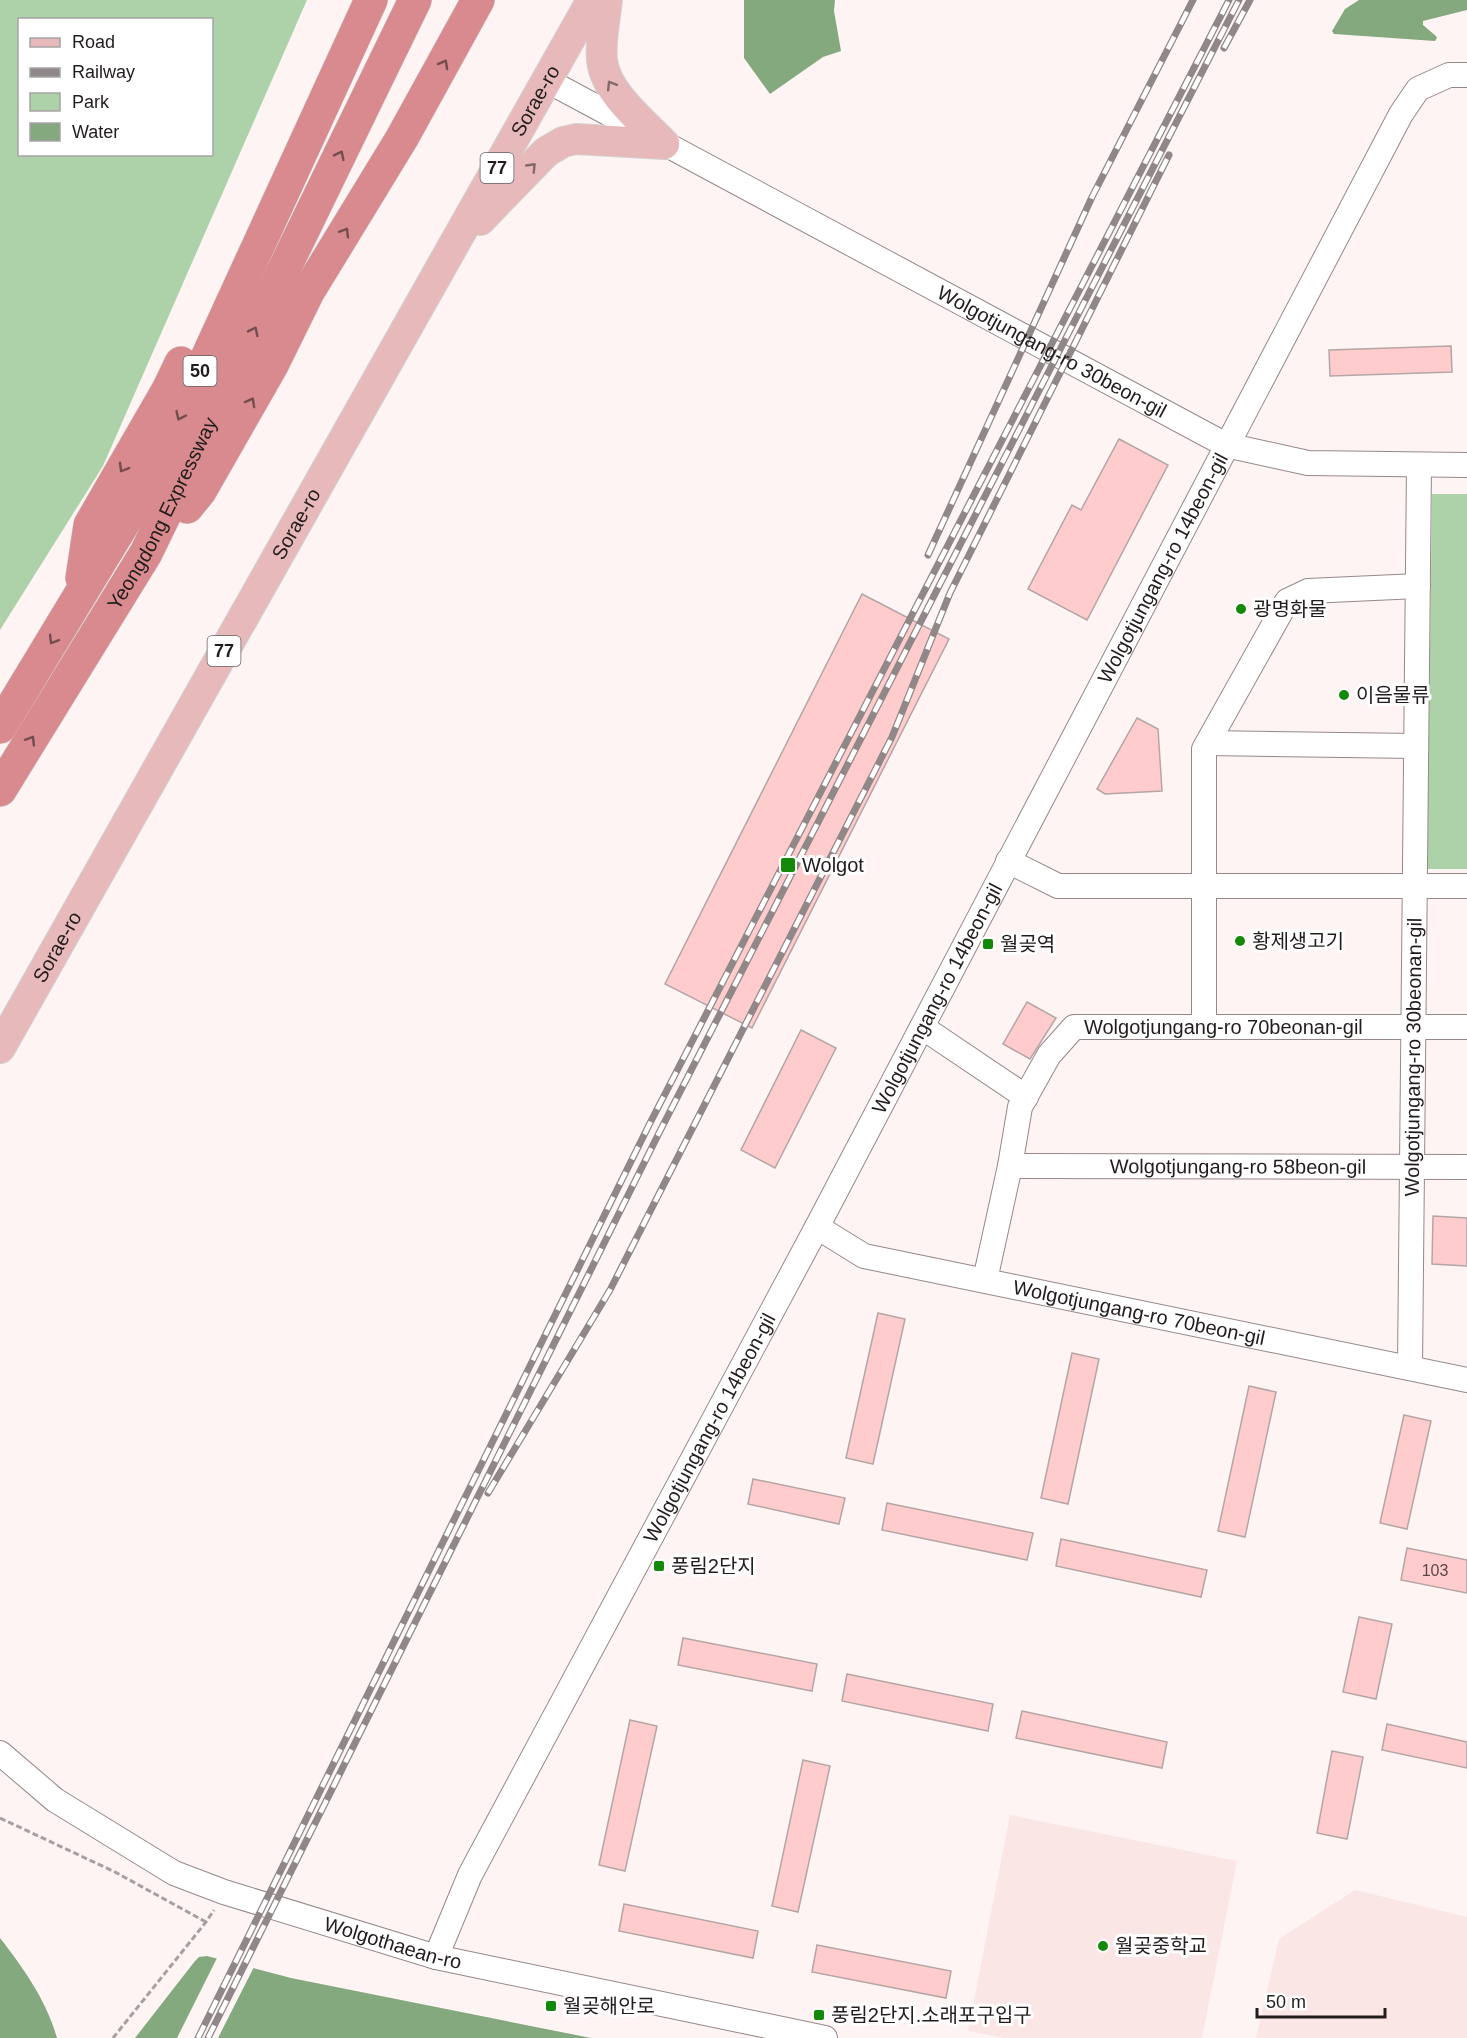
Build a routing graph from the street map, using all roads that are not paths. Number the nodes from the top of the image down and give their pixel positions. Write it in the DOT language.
graph roads {
  1 [pos="350,0"];
  2 [pos="371,0"];
  3 [pos="415,0"];
  4 [pos="478,0"];
  5 [pos="592,0"];
  6 [pos="607,0"];
  7 [pos="1467,75"];
  8 [pos="548,81"];
  9 [pos="664,144"];
  10 [pos="447,254"];
  11 [pos="1226,445"];
  12 [pos="1419,465"];
  13 [pos="1467,465"];
  14 [pos="146,553"];
  15 [pos="1418,586"];
  16 [pos="78,597"];
  17 [pos="0,727"];
  18 [pos="1208,743"];
  19 [pos="1416,746"];
  20 [pos="0,790"];
  21 [pos="1008,861"];
  22 [pos="1416,885"];
  23 [pos="1204,886"];
  24 [pos="1467,886"];
  25 [pos="1204,1026"];
  26 [pos="1414,1026"];
  27 [pos="922,1027"];
  28 [pos="1467,1027"];
  29 [pos="0,1048"];
  30 [pos="1026,1097"];
  31 [pos="1010,1166"];
  32 [pos="1412,1166"];
  33 [pos="1467,1167"];
  34 [pos="818,1227"];
  35 [pos="985,1280"];
  36 [pos="1410,1367"];
  37 [pos="1467,1380"];
  38 [pos="0,1753"];
  39 [pos="436,1957"];
  40 [pos="825,2038"];
  1 -- 16 [label="highway, one-way"];
  2 -- 16 [label="highway, Yeongdong Expressway / 50, one-way"];
  14 -- 3 [label="highway, Yeongdong Expressway / 50, one-way"];
  14 -- 4 [label="highway, one-way"];
  5 -- 8 [label="main road, Sorae-ro / 77"];
  9 -- 6 [label="main road, one-way"];
  7 -- 11 [label="street, Wolgotjungang-ro 14beon-gil"];
  8 -- 9 [label="street, Wolgotjungang-ro 30beon-gil"];
  8 -- 10 [label="main road, Sorae-ro / 77"];
  10 -- 9 [label="main road, one-way"];
  9 -- 11 [label="street, Wolgotjungang-ro 30beon-gil"];
  10 -- 29 [label="main road, Sorae-ro / 77"];
  11 -- 12 [label="street, Wolgotjungang-ro 30beon-gil"];
  11 -- 21 [label="street, Wolgotjungang-ro 14beon-gil"];
  12 -- 13 [label="street, Wolgotjungang-ro 30beon-gil"];
  12 -- 15 [label="street, Wolgotjungang-ro 30beonan-gil"];
  20 -- 14 [label="highway, Yeongdong Expressway / 50, one-way"];
  15 -- 18 [label="street"];
  15 -- 19 [label="street, Wolgotjungang-ro 30beonan-gil"];
  16 -- 17 [label="highway, Yeongdong Expressway / 50, one-way"];
  18 -- 19 [label="street"];
  18 -- 23 [label="street"];
  19 -- 22 [label="street, Wolgotjungang-ro 30beonan-gil"];
  21 -- 23 [label="street"];
  21 -- 27 [label="street, Wolgotjungang-ro 14beon-gil"];
  22 -- 23 [label="street"];
  22 -- 24 [label="street"];
  22 -- 26 [label="street, Wolgotjungang-ro 30beonan-gil"];
  23 -- 25 [label="street"];
  25 -- 26 [label="street, Wolgotjungang-ro 70beonan-gil"];
  25 -- 30 [label="street, Wolgotjungang-ro 70beonan-gil"];
  26 -- 28 [label="street, Wolgotjungang-ro 70beonan-gil"];
  26 -- 32 [label="street, Wolgotjungang-ro 30beonan-gil"];
  27 -- 30 [label="street"];
  27 -- 34 [label="street, Wolgotjungang-ro 14beon-gil"];
  30 -- 31 [label="street, Wolgotjungang-ro 70beonan-gil"];
  31 -- 32 [label="street, Wolgotjungang-ro 58beon-gil"];
  31 -- 35 [label="street, Wolgotjungang-ro 70beonan-gil"];
  32 -- 33 [label="street, Wolgotjungang-ro 58beon-gil"];
  32 -- 36 [label="street, Wolgotjungang-ro 30beonan-gil"];
  34 -- 35 [label="street, Wolgotjungang-ro 70beon-gil"];
  34 -- 39 [label="street, Wolgotjungang-ro 14beon-gil"];
  35 -- 36 [label="street, Wolgotjungang-ro 70beon-gil"];
  36 -- 37 [label="street, Wolgotjungang-ro 70beon-gil"];
  38 -- 39 [label="street, Wolgothaean-ro"];
  39 -- 40 [label="street, Wolgothaean-ro"];
}
